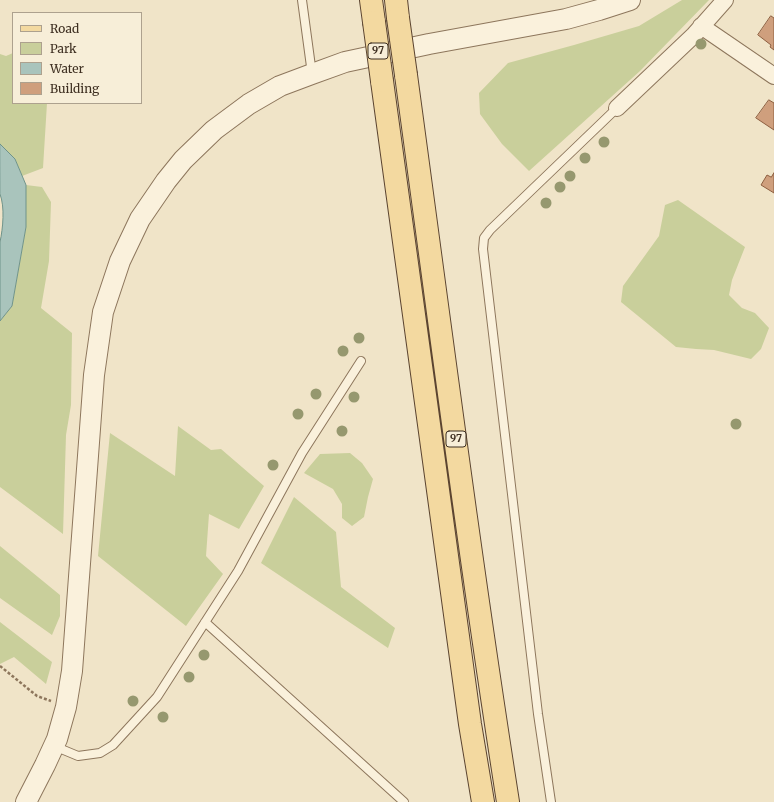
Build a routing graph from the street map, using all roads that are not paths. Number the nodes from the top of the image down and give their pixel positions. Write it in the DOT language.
graph roads {
  1 [pos="302,0"];
  2 [pos="371,0"];
  3 [pos="630,0"];
  4 [pos="725,0"];
  5 [pos="397,9"];
  6 [pos="701,26"];
  7 [pos="312,74"];
  8 [pos="774,76"];
  9 [pos="617,108"];
  10 [pos="361,361"];
  11 [pos="205,622"];
  12 [pos="54,746"];
  13 [pos="26,802"];
  14 [pos="404,802"];
  15 [pos="483,802"];
  16 [pos="508,802"];
  17 [pos="551,802"];
  1 -- 7 [label="lane"];
  2 -- 15 [label="main road, 97, bridge"];
  3 -- 7 [label="street"];
  4 -- 6 [label="street"];
  5 -- 16 [label="main road, 97, bridge"];
  6 -- 8 [label="street"];
  6 -- 9 [label="street"];
  7 -- 12 [label="street"];
  9 -- 17 [label="lane"];
  10 -- 11 [label="lane"];
  11 -- 12 [label="lane"];
  11 -- 14 [label="lane"];
  12 -- 13 [label="street"];
}
